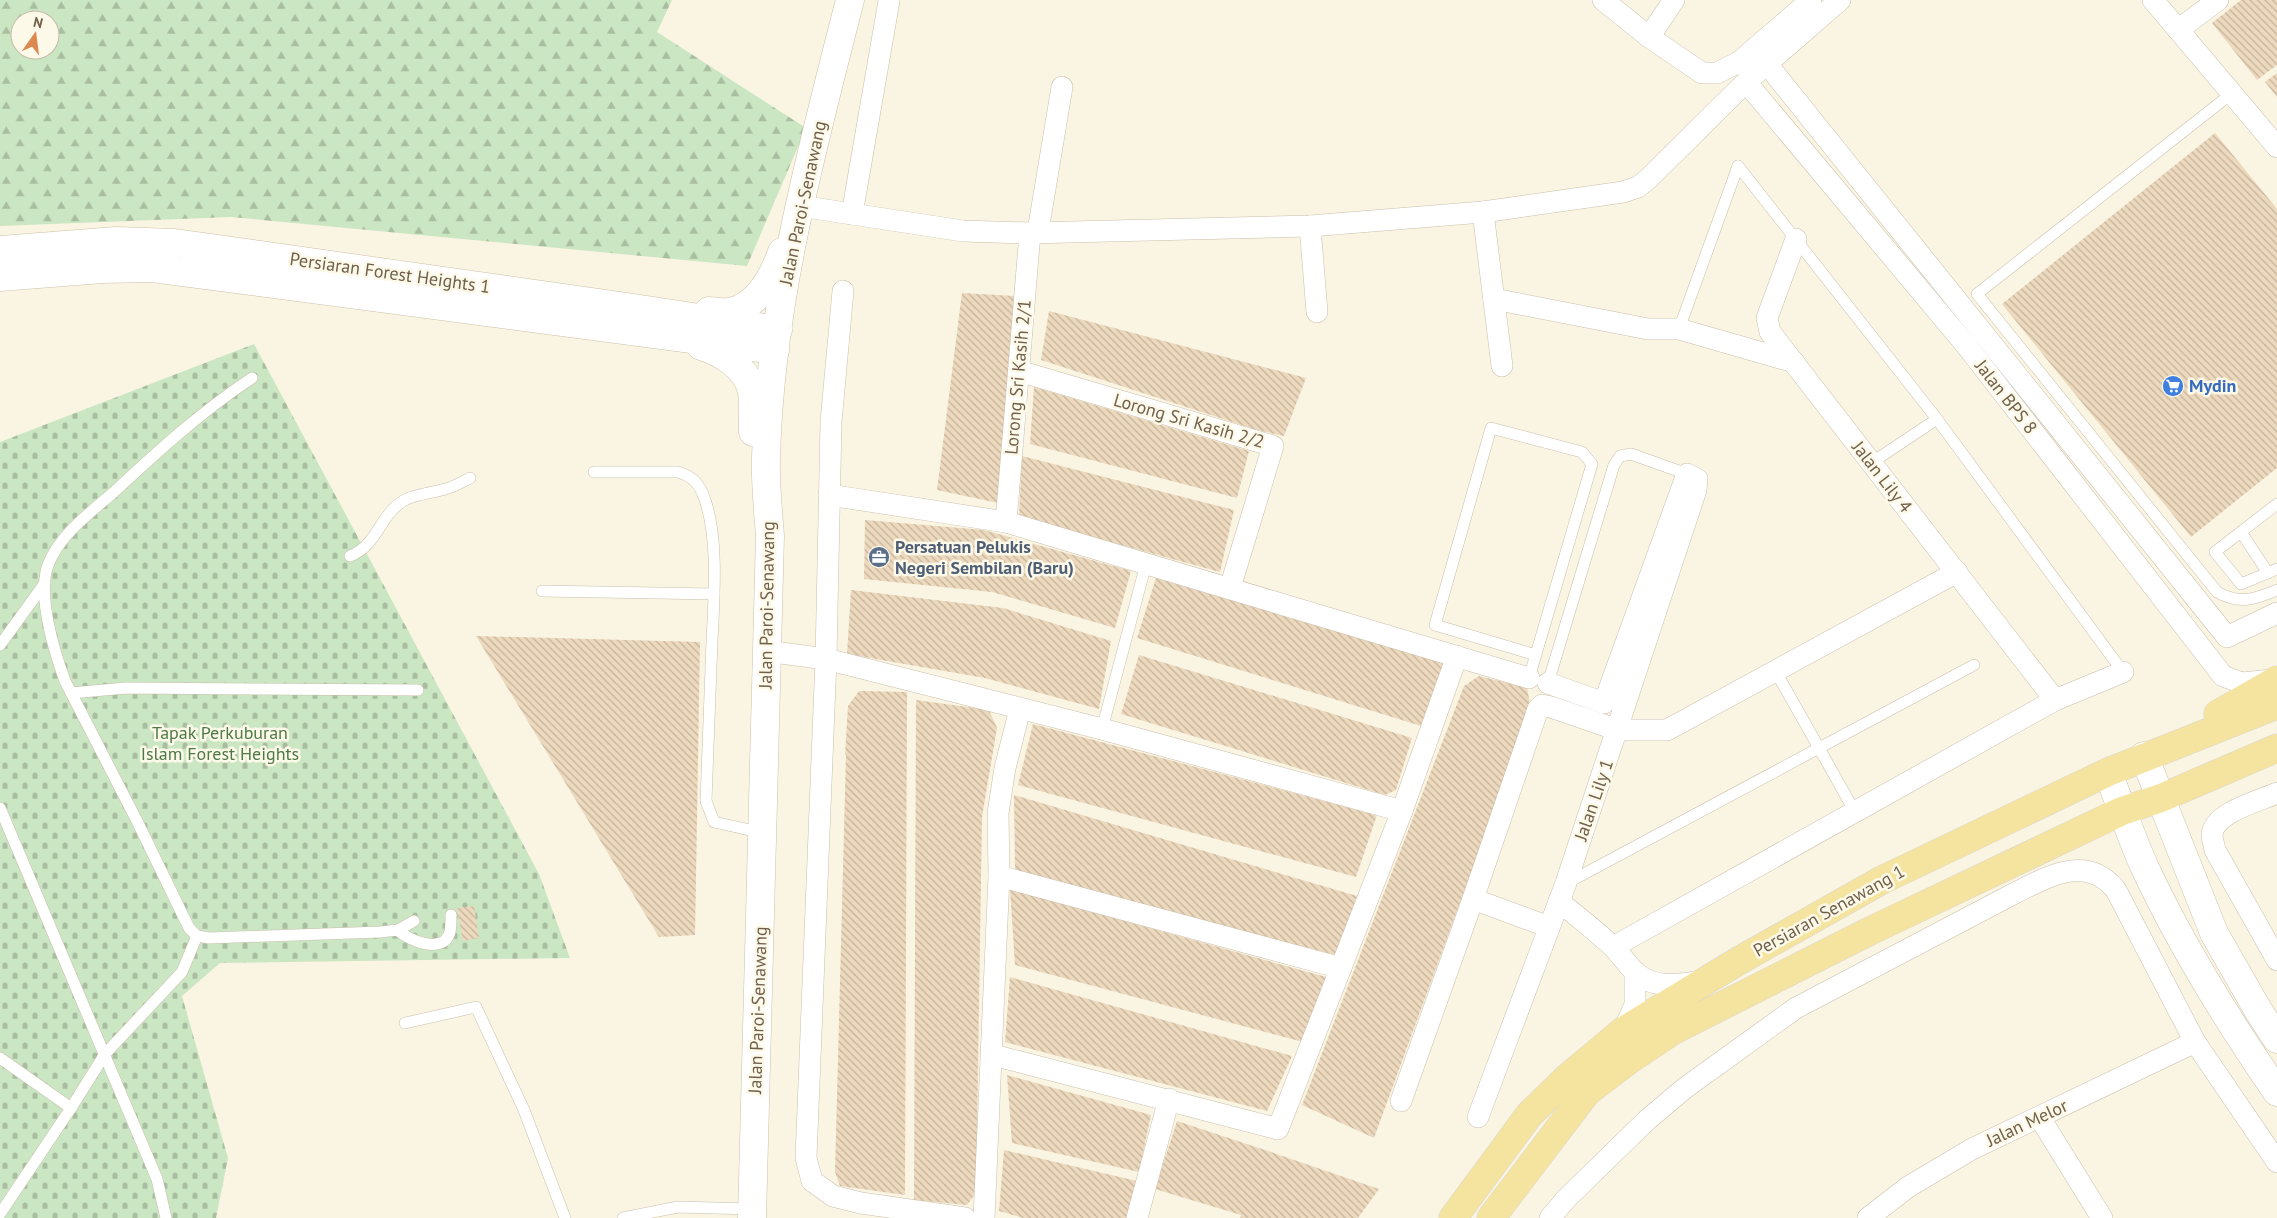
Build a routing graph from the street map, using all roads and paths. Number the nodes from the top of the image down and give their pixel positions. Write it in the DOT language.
graph roads {
  1 [pos="850,0"];
  2 [pos="1603,0"];
  3 [pos="1674,0"];
  4 [pos="1811,0"];
  5 [pos="1840,0"];
  6 [pos="2153,0"];
  7 [pos="2218,0"];
  8 [pos="889,1"];
  9 [pos="2178,30"];
  10 [pos="1649,37"];
  11 [pos="1766,64"];
  12 [pos="1746,82"];
  13 [pos="1062,87"];
  14 [pos="2231,94"];
  15 [pos="2277,147"];
  16 [pos="805,180"];
  17 [pos="800,206"];
  18 [pos="1483,212"];
  19 [pos="852,214"];
  20 [pos="1310,226"];
  21 [pos="1034,232"];
  22 [pos="1796,239"];
  23 [pos="0,250"];
  24 [pos="0,277"];
  25 [pos="844,291"];
  26 [pos="1494,299"];
  27 [pos="627,307"];
  28 [pos="1317,312"];
  29 [pos="1679,329"];
  30 [pos="675,337"];
  31 [pos="777,340"];
  32 [pos="1794,362"];
  33 [pos="1502,366"];
  34 [pos="1019,371"];
  35 [pos="252,378"];
  36 [pos="1937,419"];
  37 [pos="1871,463"];
  38 [pos="594,472"];
  39 [pos="1692,476"];
  40 [pos="470,478"];
  41 [pos="829,495"];
  42 [pos="2277,504"];
  43 [pos="1006,522"];
  44 [pos="2241,532"];
  45 [pos="770,536"];
  46 [pos="350,556"];
  47 [pos="1146,564"];
  48 [pos="2273,571"];
  49 [pos="1957,572"];
  50 [pos="45,583"];
  51 [pos="1230,588"];
  52 [pos="2277,590"];
  53 [pos="542,591"];
  54 [pos="714,594"];
  55 [pos="2277,613"];
  56 [pos="0,645"];
  57 [pos="766,651"];
  58 [pos="1536,655"];
  59 [pos="1457,656"];
  60 [pos="826,659"];
  61 [pos="1974,664"];
  62 [pos="1776,672"];
  63 [pos="2123,672"];
  64 [pos="1538,680"];
  65 [pos="2277,680"];
  66 [pos="418,690"];
  67 [pos="71,693"];
  68 [pos="2055,700"];
  69 [pos="2277,705"];
  70 [pos="1020,709"];
  71 [pos="1102,729"];
  72 [pos="1618,730"];
  73 [pos="1819,748"];
  74 [pos="2277,748"];
  75 [pos="2144,756"];
  76 [pos="2108,772"];
  77 [pos="2277,793"];
  78 [pos="2161,798"];
  79 [pos="0,808"];
  80 [pos="1402,811"];
  81 [pos="2122,811"];
  82 [pos="1855,812"];
  83 [pos="763,833"];
  84 [pos="1000,876"];
  85 [pos="1562,892"];
  86 [pos="1474,899"];
  87 [pos="451,915"];
  88 [pos="414,920"];
  89 [pos="1549,926"];
  90 [pos="398,930"];
  91 [pos="197,936"];
  92 [pos="1613,947"];
  93 [pos="2277,960"];
  94 [pos="1341,968"];
  95 [pos="1635,972"];
  96 [pos="1708,979"];
  97 [pos="405,1022"];
  98 [pos="1623,1031"];
  99 [pos="2277,1039"];
  100 [pos="2195,1042"];
  101 [pos="104,1054"];
  102 [pos="993,1055"];
  103 [pos="0,1058"];
  104 [pos="2277,1092"];
  105 [pos="1168,1100"];
  106 [pos="1402,1100"];
  107 [pos="70,1108"];
  108 [pos="1478,1118"];
  109 [pos="2040,1118"];
  110 [pos="2277,1162"];
  111 [pos="0,1214"];
  112 [pos="752,1214"];
  113 [pos="166,1218"];
  114 [pos="565,1218"];
  115 [pos="623,1218"];
  116 [pos="965,1218"];
  117 [pos="984,1218"];
  118 [pos="1137,1218"];
  119 [pos="1453,1218"];
  120 [pos="1491,1218"];
  121 [pos="1550,1218"];
  122 [pos="1868,1218"];
  123 [pos="2102,1218"];
  1 -- 16 [label="street, Jalan Paroi-Senawang"];
  2 -- 10 [label="street"];
  3 -- 10 [label="street"];
  4 -- 10 [label="street"];
  5 -- 11 [label="street"];
  6 -- 9 [label="street"];
  7 -- 9 [label="street"];
  8 -- 19 [label="street"];
  9 -- 14 [label="street"];
  11 -- 12 [label="street"];
  11 -- 55 [label="street"];
  12 -- 18 [label="street"];
  12 -- 65 [label="street, Jalan BPS 8"];
  13 -- 21 [label="street, Lorong Sri Kasih 2/1"];
  14 -- 15 [label="street"];
  14 -- 52 [label="lane"];
  16 -- 17 [label="street, Jalan Paroi-Senawang"];
  16 -- 27 [label="street"];
  17 -- 19 [label="street"];
  17 -- 31 [label="street, Jalan Paroi-Senawang"];
  18 -- 20 [label="street"];
  18 -- 26 [label="street"];
  19 -- 21 [label="street"];
  20 -- 21 [label="street"];
  20 -- 28 [label="street"];
  21 -- 34 [label="street, Lorong Sri Kasih 2/1"];
  22 -- 29 [label="lane"];
  22 -- 32 [label="street, Jalan Lily 4"];
  22 -- 36 [label="lane"];
  23 -- 27 [label="street, Persiaran Forest Heights 1"];
  24 -- 30 [label="street, Persiaran Forest Heights 1"];
  25 -- 41 [label="street"];
  26 -- 29 [label="street"];
  26 -- 33 [label="street"];
  27 -- 31 [label="street, Persiaran Forest Heights 1"];
  29 -- 32 [label="street"];
  30 -- 31 [label="street, Persiaran Forest Heights 1"];
  30 -- 45 [label="street"];
  31 -- 45 [label="street, Jalan Paroi-Senawang"];
  32 -- 37 [label="street, Jalan Lily 4"];
  34 -- 43 [label="street, Lorong Sri Kasih 2/1"];
  34 -- 51 [label="street, Lorong Sri Kasih 2/2"];
  35 -- 50 [label="lane"];
  36 -- 37 [label="lane"];
  36 -- 63 [label="lane"];
  37 -- 49 [label="street, Jalan Lily 4"];
  38 -- 54 [label="lane"];
  39 -- 64 [label="street"];
  39 -- 64 [label="lane"];
  39 -- 72 [label="street, Jalan Lily 1"];
  40 -- 46 [label="lane"];
  41 -- 43 [label="street"];
  41 -- 60 [label="street"];
  42 -- 44 [label="lane"];
  43 -- 47 [label="street"];
  44 -- 48 [label="lane"];
  44 -- 48 [label="lane"];
  45 -- 57 [label="street, Jalan Paroi-Senawang"];
  47 -- 51 [label="street"];
  47 -- 71 [label="lane"];
  49 -- 62 [label="street"];
  49 -- 68 [label="street, Jalan Lily 4"];
  50 -- 56 [label="lane"];
  50 -- 67 [label="lane"];
  51 -- 59 [label="street"];
  53 -- 54 [label="lane"];
  54 -- 83 [label="lane"];
  57 -- 60 [label="street"];
  57 -- 83 [label="street, Jalan Paroi-Senawang"];
  58 -- 58 [label="lane"];
  58 -- 64 [label="lane"];
  59 -- 64 [label="street"];
  59 -- 80 [label="street"];
  60 -- 70 [label="street"];
  60 -- 116 [label="street"];
  61 -- 73 [label="lane"];
  62 -- 72 [label="street"];
  62 -- 73 [label="lane"];
  63 -- 68 [label="street"];
  65 -- 75 [label="main road"];
  66 -- 67 [label="lane"];
  67 -- 91 [label="lane"];
  68 -- 82 [label="street"];
  69 -- 75 [label="main road, Persiaran Senawang 1"];
  70 -- 71 [label="street"];
  70 -- 84 [label="street"];
  71 -- 80 [label="street"];
  72 -- 85 [label="street, Jalan Lily 1"];
  72 -- 86 [label="street"];
  73 -- 82 [label="lane"];
  73 -- 85 [label="lane"];
  74 -- 78 [label="main road, Persiaran Senawang 1"];
  75 -- 76 [label="main road, Persiaran Senawang 1"];
  75 -- 78 [label="street"];
  76 -- 81 [label="street"];
  76 -- 96 [label="main road, Persiaran Senawang 1"];
  77 -- 93 [label="street"];
  78 -- 81 [label="main road, Persiaran Senawang 1"];
  78 -- 99 [label="street"];
  79 -- 101 [label="lane"];
  80 -- 94 [label="street"];
  81 -- 104 [label="street"];
  81 -- 120 [label="main road, Persiaran Senawang 1"];
  82 -- 92 [label="street"];
  83 -- 112 [label="street, Jalan Paroi-Senawang"];
  84 -- 94 [label="street"];
  84 -- 102 [label="street"];
  85 -- 89 [label="street, Jalan Lily 1"];
  85 -- 92 [label="street"];
  86 -- 89 [label="street"];
  86 -- 106 [label="street"];
  87 -- 90 [label="lane"];
  88 -- 90 [label="lane"];
  89 -- 108 [label="street, Jalan Lily 1"];
  90 -- 91 [label="lane"];
  91 -- 101 [label="lane"];
  92 -- 95 [label="street"];
  94 -- 105 [label="street"];
  95 -- 96 [label="street"];
  95 -- 98 [label="street"];
  96 -- 98 [label="main road, Persiaran Senawang 1"];
  97 -- 114 [label="lane"];
  98 -- 119 [label="main road, Persiaran Senawang 1"];
  100 -- 109 [label="street, Jalan Melor"];
  100 -- 110 [label="street"];
  100 -- 121 [label="street"];
  101 -- 107 [label="lane"];
  101 -- 113 [label="lane"];
  102 -- 105 [label="street"];
  102 -- 117 [label="street"];
  103 -- 107 [label="lane"];
  105 -- 118 [label="street"];
  107 -- 111 [label="lane"];
  109 -- 122 [label="street, Jalan Melor"];
  109 -- 123 [label="street"];
  112 -- 115 [label="lane"];
}
